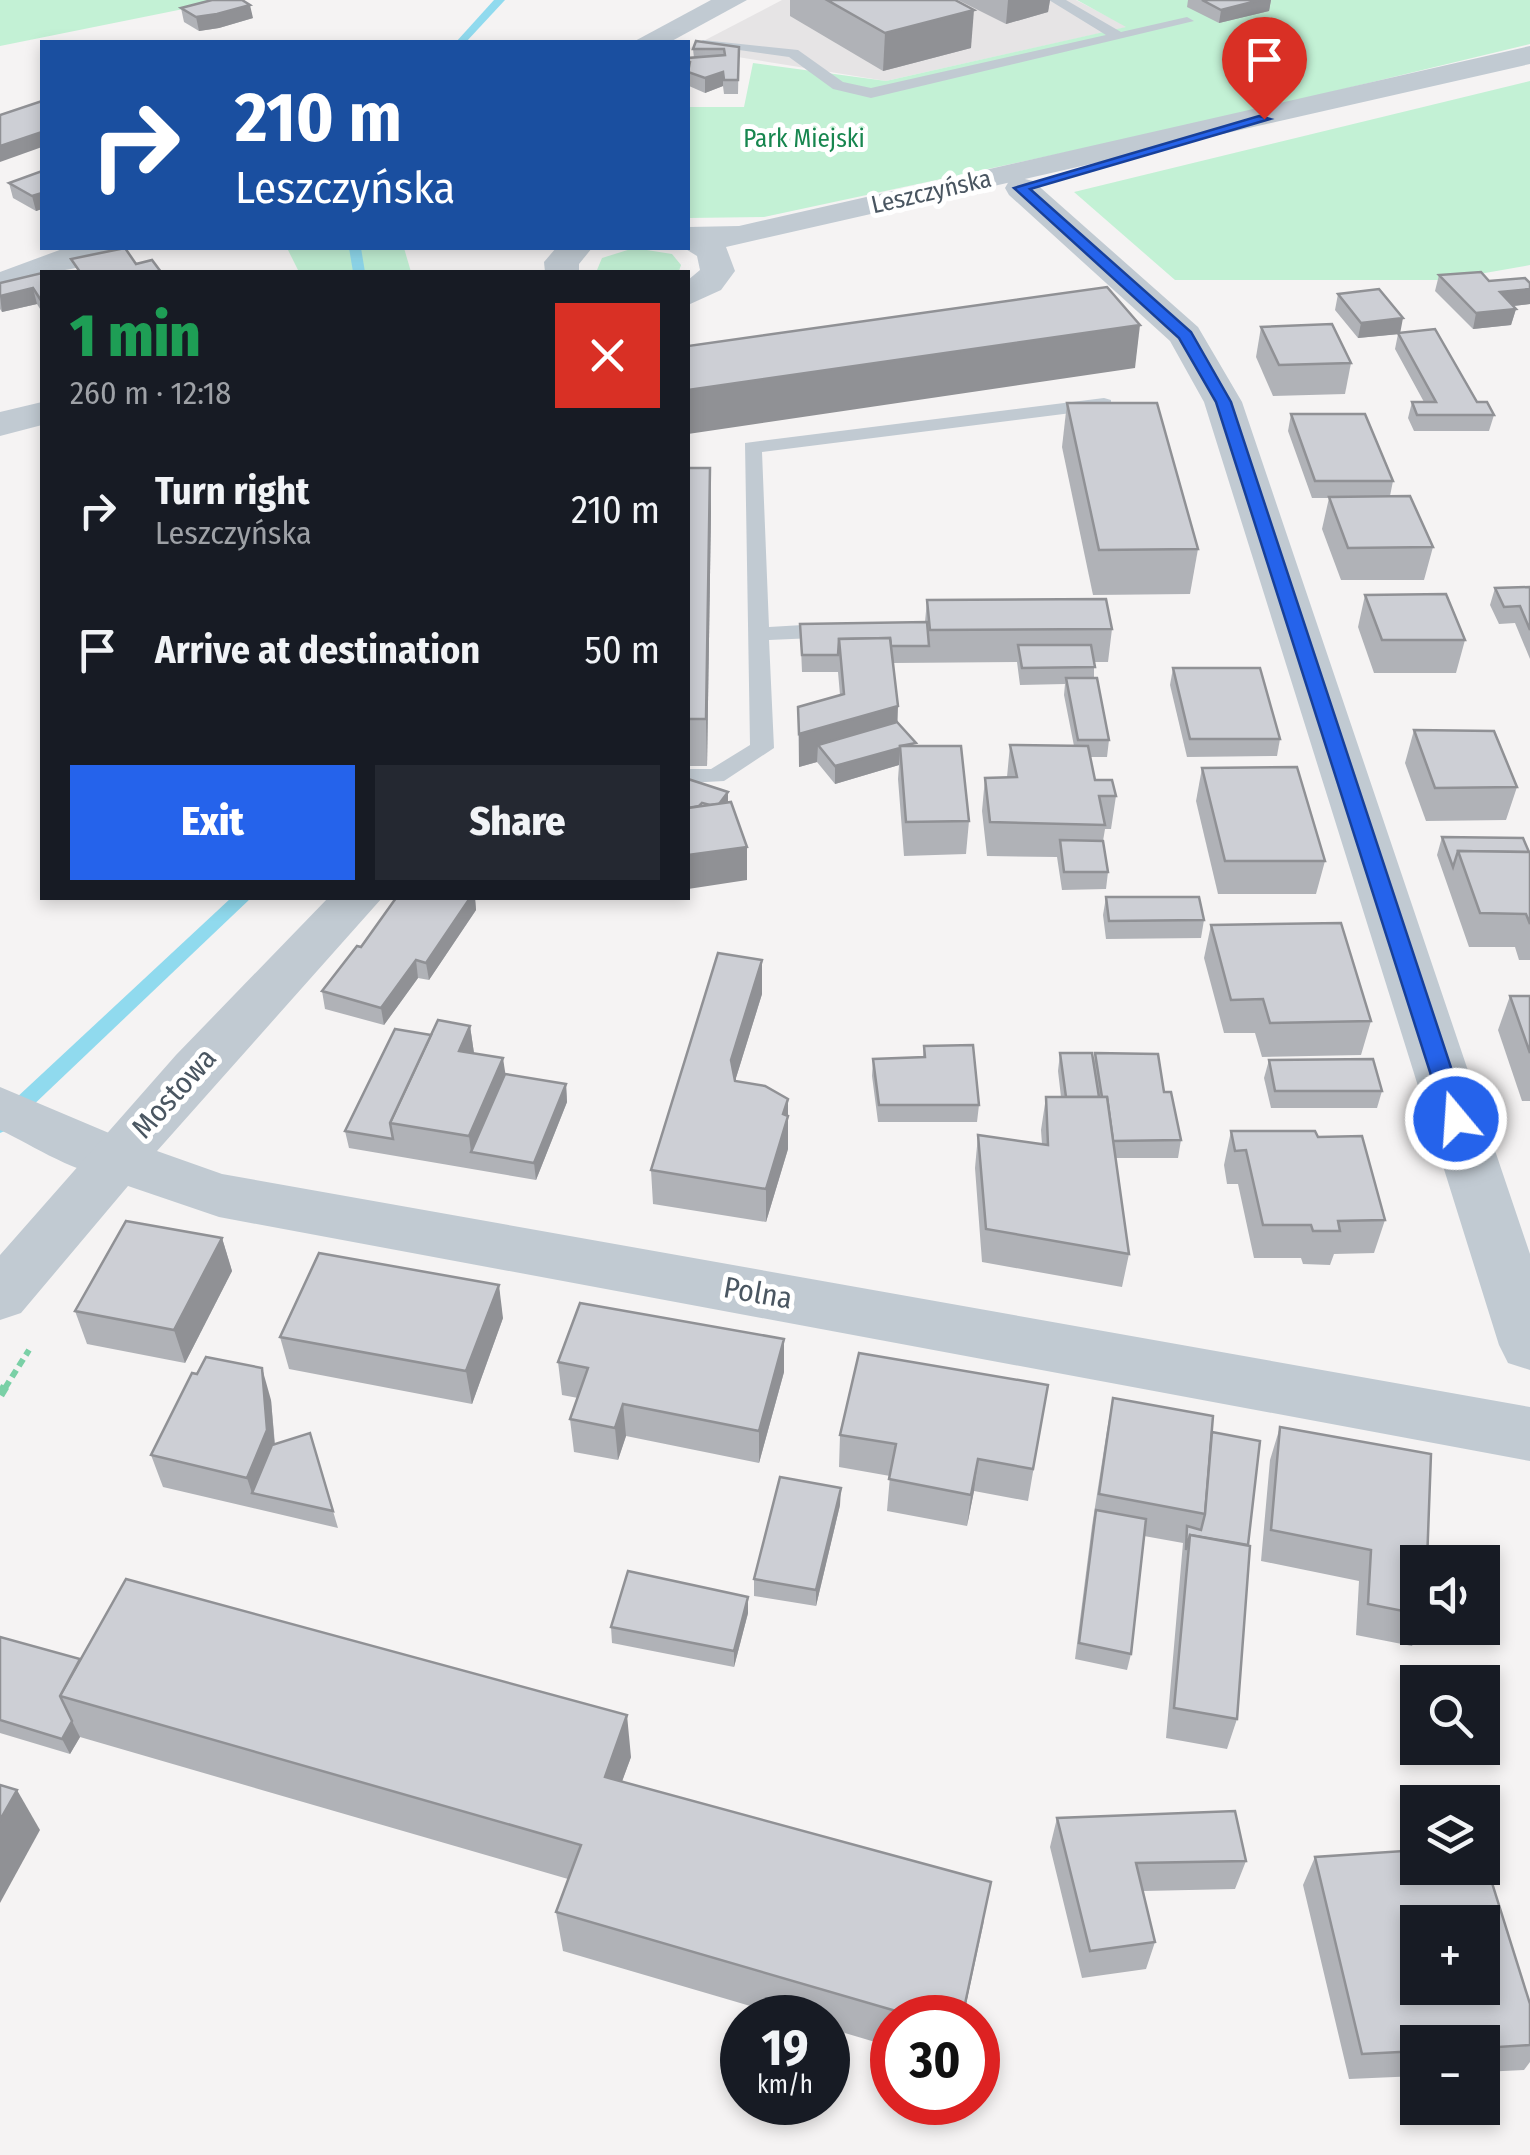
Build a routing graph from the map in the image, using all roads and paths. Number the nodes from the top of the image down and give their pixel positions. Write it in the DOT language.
graph roads {
  1 [pos="733,0"];
  2 [pos="1056,0"];
  3 [pos="1187,21"];
  4 [pos="1119,37"];
  5 [pos="652,40"];
  6 [pos="702,44"];
  7 [pos="1530,55"];
  8 [pos="1226,128"];
  9 [pos="1021,188"];
  10 [pos="691,239"];
  11 [pos="90,250"];
  12 [pos="718,271"];
  13 [pos="0,284"];
  14 [pos="690,293"];
  15 [pos="1105,404"];
  16 [pos="40,414"];
  17 [pos="0,424"];
  18 [pos="858,628"];
  19 [pos="758,634"];
  20 [pos="690,776"];
  21 [pos="355,900"];
  22 [pos="0,1108"];
  23 [pos="95,1150"];
  24 [pos="0,1296"];
  25 [pos="39,1335"];
  26 [pos="1530,1345"];
  27 [pos="0,1395"];
  28 [pos="1530,1434"];
  1 -- 5 [label="street"];
  2 -- 4 [label="lane"];
  3 -- 4 [label="lane"];
  4 -- 6 [label="lane"];
  7 -- 8 [label="street, Leszczyńska"];
  8 -- 9 [label="street, Leszczyńska"];
  8 -- 10 [label="street, Leszczyńska"];
  9 -- 12 [label="street, Leszczyńska"];
  9 -- 26 [label="street"];
  10 -- 12 [label="street"];
  11 -- 13 [label="street"];
  12 -- 14 [label="street"];
  15 -- 19 [label="lane"];
  16 -- 17 [label="street"];
  18 -- 19 [label="lane"];
  19 -- 20 [label="lane"];
  21 -- 23 [label="street, Mostowa"];
  22 -- 23 [label="street, Polna"];
  23 -- 24 [label="street, Mostowa"];
  23 -- 28 [label="street, Polna"];
  25 -- 27 [label="path"];
}
